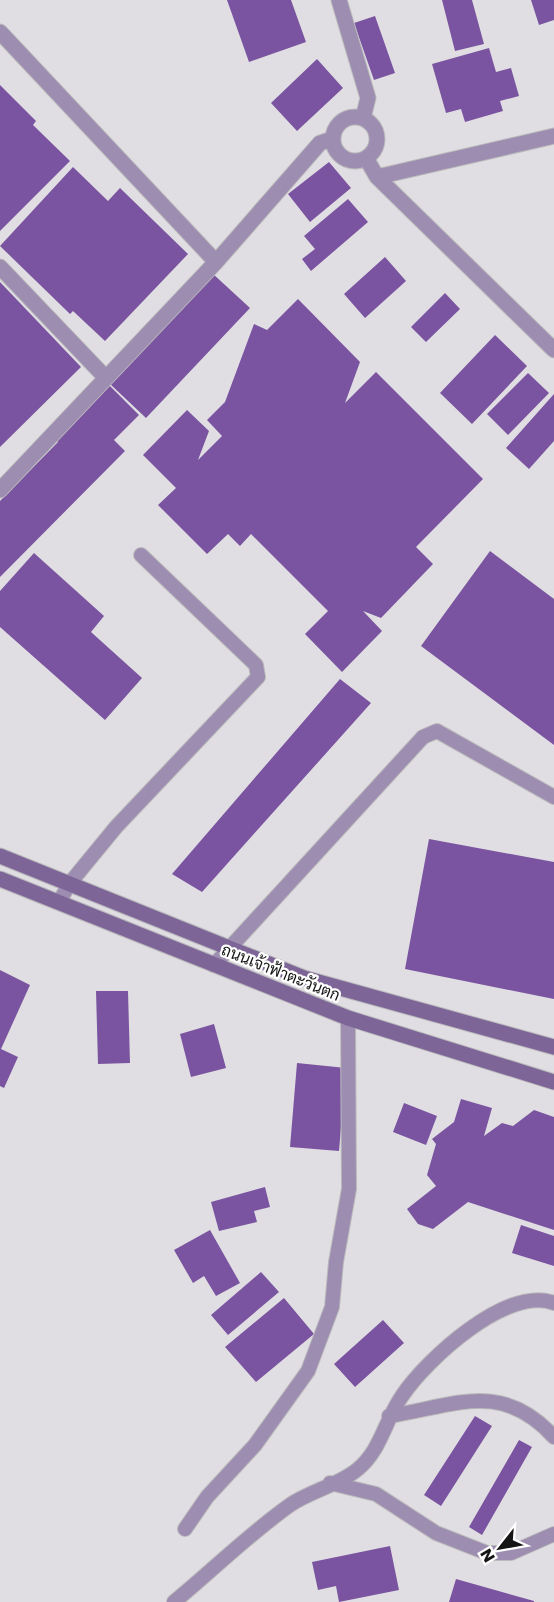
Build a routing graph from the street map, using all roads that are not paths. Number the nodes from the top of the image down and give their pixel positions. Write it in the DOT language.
graph roads {
  1 [pos="339,0"];
  2 [pos="0,32"];
  3 [pos="363,118"];
  4 [pos="554,136"];
  5 [pos="332,140"];
  6 [pos="366,158"];
  7 [pos="378,177"];
  8 [pos="216,262"];
  9 [pos="0,267"];
  10 [pos="554,350"];
  11 [pos="106,378"];
  12 [pos="2,483"];
  13 [pos="141,555"];
  14 [pos="554,797"];
  15 [pos="0,856"];
  16 [pos="0,879"];
  17 [pos="70,883"];
  18 [pos="59,902"];
  19 [pos="230,948"];
  20 [pos="214,964"];
  21 [pos="348,1018"];
  22 [pos="554,1047"];
  23 [pos="554,1082"];
  24 [pos="554,1303"];
  25 [pos="389,1416"];
  26 [pos="554,1437"];
  27 [pos="330,1483"];
  28 [pos="185,1529"];
  29 [pos="554,1534"];
  30 [pos="174,1602"];
  1 -- 3 [label="street"];
  2 -- 8 [label="street"];
  3 -- 5 [label="street"];
  3 -- 6 [label="street"];
  4 -- 7 [label="street"];
  5 -- 6 [label="street"];
  5 -- 8 [label="street"];
  6 -- 7 [label="street"];
  7 -- 10 [label="street"];
  8 -- 11 [label="street"];
  9 -- 11 [label="street"];
  11 -- 12 [label="street"];
  13 -- 17 [label="lane"];
  14 -- 19 [label="lane"];
  15 -- 17 [label="main road, ถนนเจ้าฟ้าตะวันตก"];
  16 -- 18 [label="main road, ถนนเจ้าฟ้าตะวันตก"];
  17 -- 18 [label="lane"];
  17 -- 19 [label="main road, ถนนเจ้าฟ้าตะวันตก"];
  18 -- 20 [label="main road, ถนนเจ้าฟ้าตะวันตก"];
  19 -- 20 [label="lane"];
  19 -- 22 [label="main road, ถนนเจ้าฟ้าตะวันตก"];
  20 -- 21 [label="main road, ถนนเจ้าฟ้าตะวันตก"];
  21 -- 23 [label="main road, ถนนเจ้าฟ้าตะวันตก"];
  21 -- 28 [label="lane"];
  24 -- 25 [label="lane"];
  25 -- 26 [label="lane"];
  25 -- 27 [label="lane"];
  27 -- 29 [label="lane"];
  27 -- 30 [label="lane"];
}
